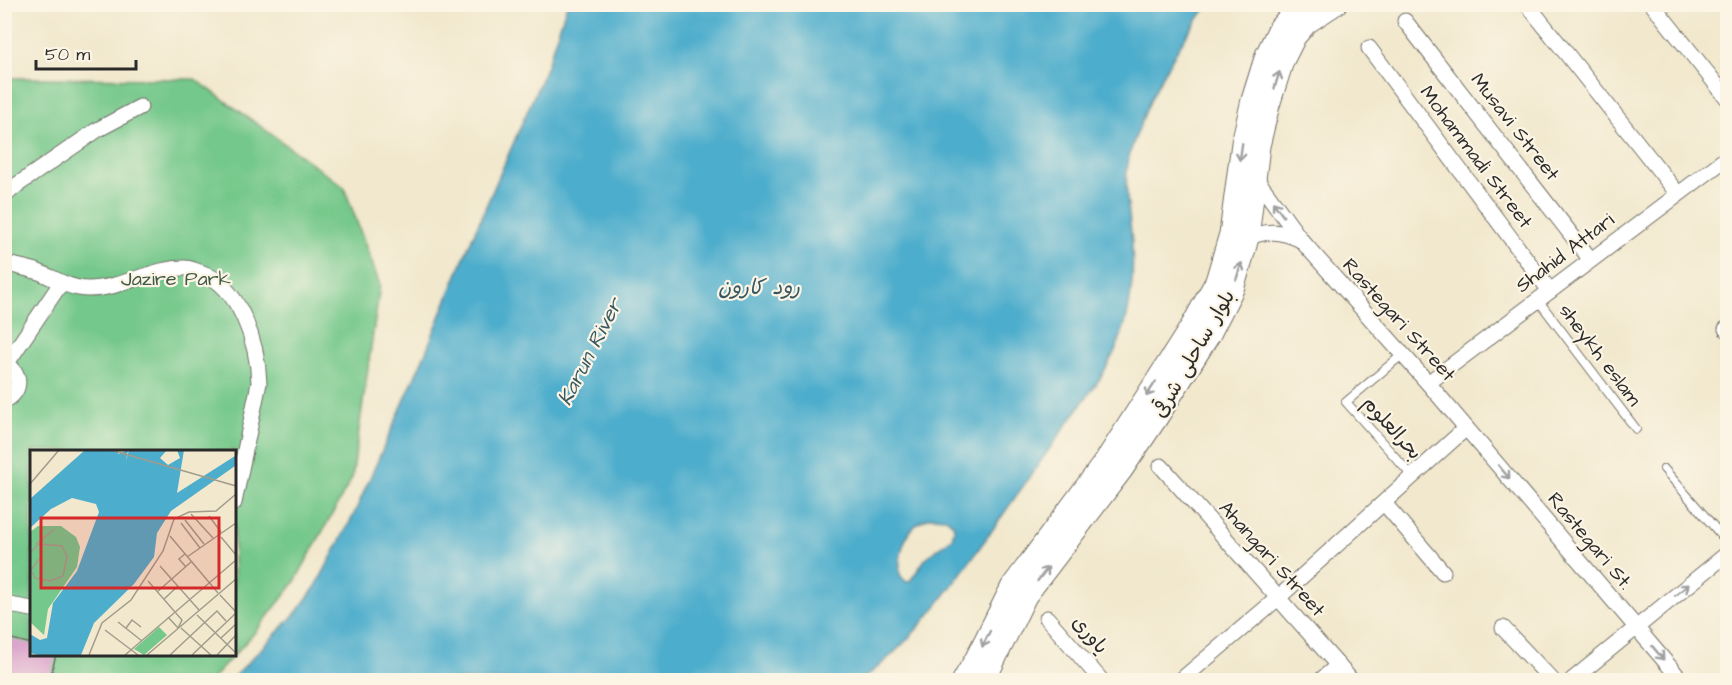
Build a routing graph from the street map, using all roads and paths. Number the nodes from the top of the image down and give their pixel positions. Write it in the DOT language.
graph roads {
  1 [pos="1302,4"];
  2 [pos="1336,4"];
  3 [pos="1527,4"];
  4 [pos="1652,4"];
  5 [pos="1405,21"];
  6 [pos="1369,48"];
  7 [pos="1728,99"];
  8 [pos="140,107"];
  9 [pos="1728,157"];
  10 [pos="1255,177"];
  11 [pos="1678,195"];
  12 [pos="4,196"];
  13 [pos="1248,237"];
  14 [pos="1300,240"];
  15 [pos="1591,260"];
  16 [pos="4,263"];
  17 [pos="61,283"];
  18 [pos="1544,296"];
  19 [pos="1402,354"];
  20 [pos="6,363"];
  21 [pos="1428,383"];
  22 [pos="4,401"];
  23 [pos="1466,428"];
  24 [pos="1636,429"];
  25 [pos="1161,466"];
  26 [pos="1664,470"];
  27 [pos="1413,477"];
  28 [pos="236,493"];
  29 [pos="1383,503"];
  30 [pos="1728,543"];
  31 [pos="1728,553"];
  32 [pos="1443,572"];
  33 [pos="1278,598"];
  34 [pos="4,604"];
  35 [pos="1012,604"];
  36 [pos="30,609"];
  37 [pos="1047,618"];
  38 [pos="1636,627"];
  39 [pos="1503,628"];
  40 [pos="1338,665"];
  41 [pos="963,681"];
  42 [pos="985,681"];
  43 [pos="1101,681"];
  44 [pos="1181,681"];
  45 [pos="1321,681"];
  46 [pos="1351,681"];
  47 [pos="1552,681"];
  48 [pos="1572,681"];
  49 [pos="1681,681"];
  1 -- 35 [label="main road, بلوار ساحلی شرقی, one-way"];
  10 -- 2 [label="main road, بلوار ساحلی شرقی, one-way"];
  3 -- 11 [label="street"];
  4 -- 7 [label="street"];
  5 -- 15 [label="street, Musavi Street"];
  6 -- 18 [label="street, Mohammadi Street"];
  8 -- 12 [label="street"];
  9 -- 11 [label="street, Shahid Attari"];
  10 -- 13 [label="main road, بلوار ساحلی شرقی"];
  14 -- 10 [label="street, Rastegari Street, one-way"];
  11 -- 15 [label="street, Shahid Attari"];
  13 -- 14 [label="street"];
  35 -- 13 [label="main road, بلوار ساحلی شرقی, one-way"];
  14 -- 19 [label="street, Rastegari Street"];
  15 -- 18 [label="street, Shahid Attari"];
  16 -- 17 [label="street"];
  17 -- 20 [label="street"];
  17 -- 28 [label="street"];
  18 -- 21 [label="street, Shahid Attari"];
  18 -- 24 [label="lane, sheykh eslam"];
  19 -- 21 [label="street, Rastegari Street"];
  19 -- 27 [label="lane, بحرالعلوم"];
  20 -- 22 [label="street"];
  21 -- 23 [label="street, Rastegari Street"];
  23 -- 27 [label="street"];
  23 -- 38 [label="street, Rastegari St., one-way"];
  25 -- 33 [label="street, Ahangari Street"];
  26 -- 30 [label="lane"];
  27 -- 29 [label="street"];
  29 -- 32 [label="street"];
  29 -- 33 [label="street"];
  38 -- 31 [label="street, one-way"];
  33 -- 40 [label="street, Ahangari Street"];
  33 -- 44 [label="street"];
  34 -- 36 [label="street"];
  35 -- 41 [label="main road, بلوار ساحلی شرقی, one-way"];
  35 -- 42 [label="main road, بلوار ساحلی شرقی"];
  37 -- 43 [label="street, یاوری"];
  38 -- 48 [label="street"];
  38 -- 49 [label="street, Rastegari St., one-way"];
  39 -- 47 [label="street"];
  40 -- 45 [label="street"];
  40 -- 46 [label="street, Ahangari Street"];
}
